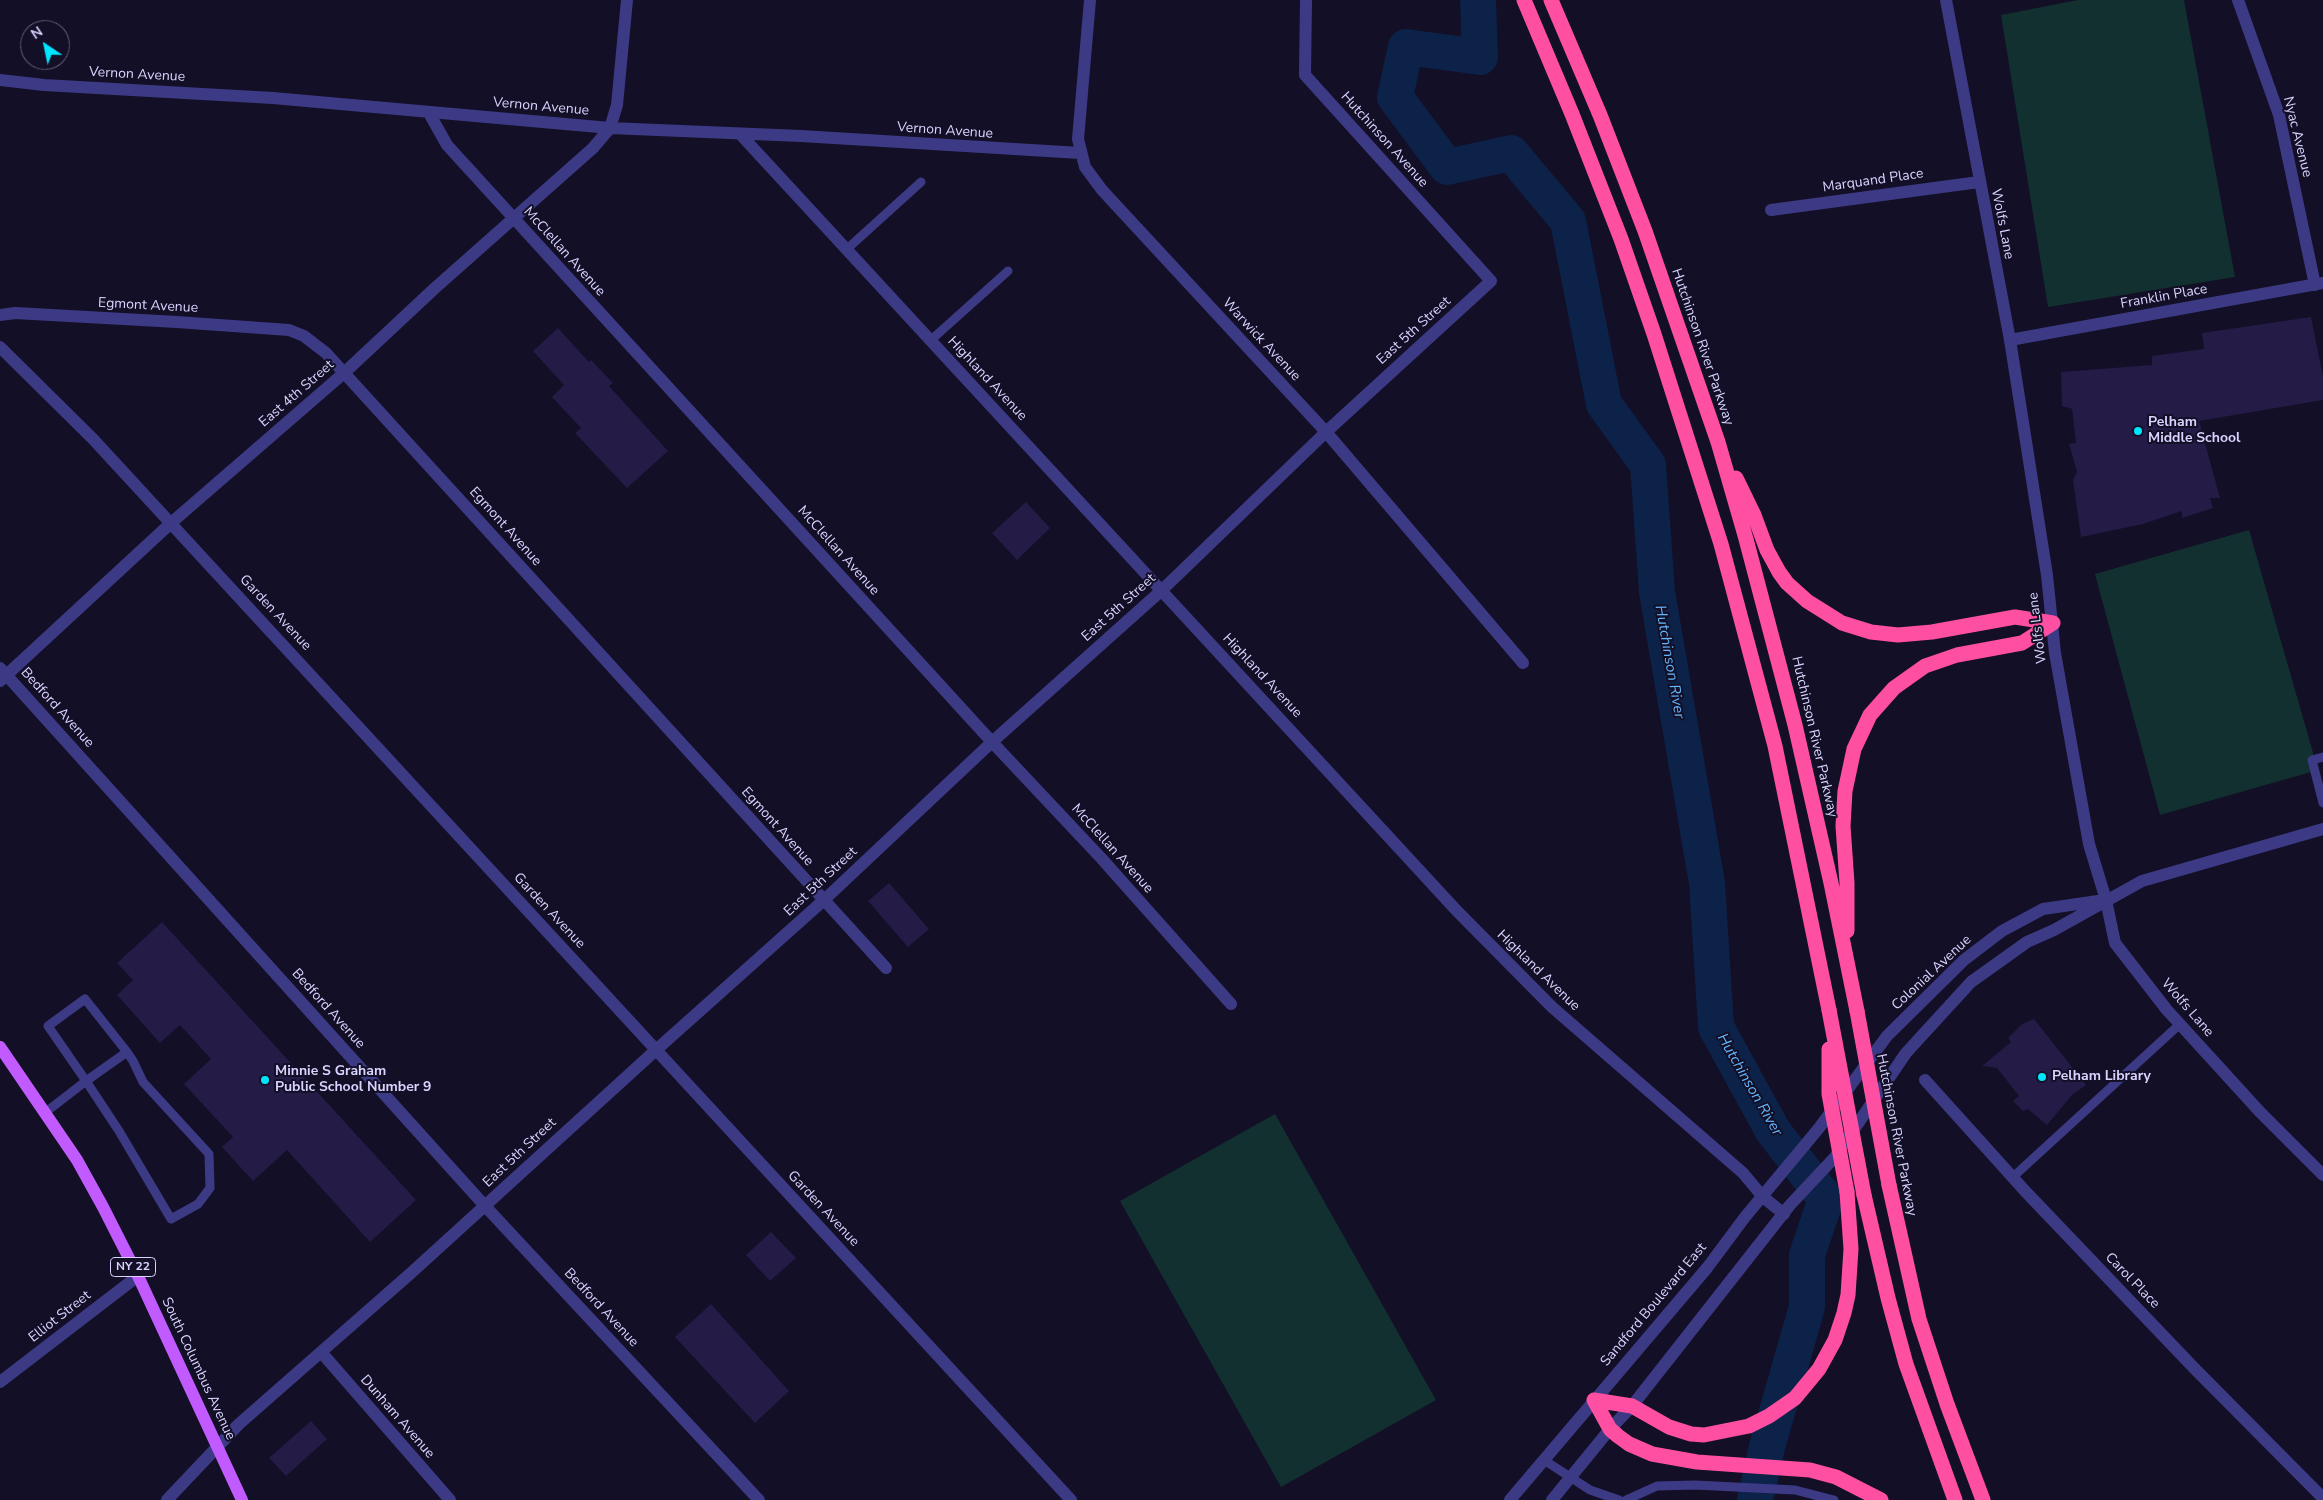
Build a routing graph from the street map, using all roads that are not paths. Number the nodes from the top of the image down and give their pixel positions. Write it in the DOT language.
graph roads {
  1 [pos="627,0"];
  2 [pos="1090,0"];
  3 [pos="1306,0"];
  4 [pos="1524,0"];
  5 [pos="1551,0"];
  6 [pos="1946,0"];
  7 [pos="2238,0"];
  8 [pos="0,80"];
  9 [pos="429,113"];
  10 [pos="610,128"];
  11 [pos="741,135"];
  12 [pos="1080,153"];
  13 [pos="921,182"];
  14 [pos="1979,182"];
  15 [pos="1771,210"];
  16 [pos="514,219"];
  17 [pos="847,249"];
  18 [pos="1008,271"];
  19 [pos="1491,281"];
  20 [pos="2319,284"];
  21 [pos="0,315"];
  22 [pos="931,340"];
  23 [pos="2010,340"];
  24 [pos="0,348"];
  25 [pos="344,373"];
  26 [pos="1326,432"];
  27 [pos="1718,442"];
  28 [pos="171,522"];
  29 [pos="1162,590"];
  30 [pos="2053,624"];
  31 [pos="1523,663"];
  32 [pos="2,674"];
  33 [pos="992,742"];
  34 [pos="2323,757"];
  35 [pos="2323,803"];
  36 [pos="2323,829"];
  37 [pos="824,900"];
  38 [pos="2106,900"];
  39 [pos="886,968"];
  40 [pos="1848,968"];
  41 [pos="1231,1004"];
  42 [pos="1829,1010"];
  43 [pos="2180,1024"];
  44 [pos="0,1046"];
  45 [pos="656,1050"];
  46 [pos="127,1052"];
  47 [pos="1925,1080"];
  48 [pos="86,1081"];
  49 [pos="46,1112"];
  50 [pos="1819,1128"];
  51 [pos="2323,1175"];
  52 [pos="2014,1176"];
  53 [pos="1763,1197"];
  54 [pos="485,1206"];
  55 [pos="1787,1209"];
  56 [pos="138,1276"];
  57 [pos="321,1352"];
  58 [pos="0,1382"];
  59 [pos="1594,1400"];
  60 [pos="1632,1406"];
  61 [pos="1610,1429"];
  62 [pos="216,1446"];
  63 [pos="1544,1460"];
  64 [pos="1570,1478"];
  65 [pos="2323,1498"];
  66 [pos="167,1500"];
  67 [pos="242,1500"];
  68 [pos="450,1500"];
  69 [pos="759,1500"];
  70 [pos="1070,1500"];
  71 [pos="1510,1500"];
  72 [pos="1552,1500"];
  73 [pos="1618,1500"];
  74 [pos="1626,1500"];
  75 [pos="1834,1500"];
  76 [pos="1881,1500"];
  77 [pos="1955,1500"];
  78 [pos="1983,1500"];
  1 -- 10 [label="street"];
  2 -- 12 [label="street, Warwick Avenue"];
  3 -- 19 [label="street, Hutchinson Avenue"];
  4 -- 42 [label="highway"];
  5 -- 27 [label="highway, Hutchinson River Parkway"];
  6 -- 14 [label="street, Wolfs Lane"];
  7 -- 20 [label="street, Nyac Avenue"];
  8 -- 9 [label="street, Vernon Avenue"];
  9 -- 10 [label="street, Vernon Avenue"];
  9 -- 16 [label="street, McClellan Avenue"];
  10 -- 11 [label="street, Vernon Avenue"];
  10 -- 16 [label="street, East 4th Street"];
  11 -- 12 [label="street, Vernon Avenue"];
  11 -- 17 [label="street, Highland Avenue"];
  12 -- 26 [label="street, Warwick Avenue"];
  13 -- 17 [label="lane"];
  14 -- 15 [label="street, Marquand Place"];
  14 -- 23 [label="street, Wolfs Lane"];
  16 -- 25 [label="street, East 4th Street"];
  16 -- 33 [label="street, McClellan Avenue"];
  17 -- 22 [label="street, Highland Avenue"];
  18 -- 22 [label="lane"];
  19 -- 26 [label="street, East 5th Street"];
  20 -- 23 [label="street, Franklin Place"];
  21 -- 25 [label="street, Egmont Avenue"];
  22 -- 29 [label="street, Highland Avenue"];
  23 -- 30 [label="street, Wolfs Lane"];
  24 -- 28 [label="street, Garden Avenue"];
  25 -- 28 [label="street, East 4th Street"];
  25 -- 37 [label="street, Egmont Avenue"];
  26 -- 29 [label="street, East 5th Street"];
  26 -- 31 [label="street, Warwick Avenue"];
  27 -- 30 [label="highway"];
  27 -- 40 [label="highway, Hutchinson River Parkway"];
  28 -- 32 [label="street, East 4th Street"];
  28 -- 45 [label="street, Garden Avenue"];
  29 -- 33 [label="street, East 5th Street"];
  29 -- 53 [label="street, Highland Avenue"];
  30 -- 38 [label="street, Wolfs Lane"];
  30 -- 40 [label="highway"];
  32 -- 54 [label="street, Bedford Avenue"];
  33 -- 37 [label="street, East 5th Street"];
  33 -- 41 [label="street, McClellan Avenue"];
  34 -- 35 [label="lane"];
  36 -- 38 [label="street, Colonial Avenue"];
  37 -- 39 [label="street, Egmont Avenue"];
  37 -- 45 [label="street, East 5th Street"];
  38 -- 43 [label="street, Wolfs Lane"];
  38 -- 50 [label="street, Colonial Avenue"];
  38 -- 55 [label="street, Colonial Avenue"];
  40 -- 78 [label="highway, Hutchinson River Parkway, bridge"];
  42 -- 60 [label="highway, bridge"];
  42 -- 77 [label="highway, bridge"];
  43 -- 51 [label="street, Wolfs Lane"];
  43 -- 52 [label="lane"];
  44 -- 49 [label="main road, South Columbus Avenue / NY 22"];
  45 -- 54 [label="street, East 5th Street"];
  45 -- 70 [label="street, Garden Avenue"];
  46 -- 48 [label="lane"];
  46 -- 48 [label="lane"];
  46 -- 48 [label="lane"];
  47 -- 52 [label="street, Carol Place"];
  48 -- 49 [label="lane"];
  49 -- 56 [label="main road, South Columbus Avenue / NY 22"];
  50 -- 53 [label="street, Sandford Boulevard East"];
  52 -- 65 [label="street, Carol Place"];
  53 -- 55 [label="street, Highland Avenue"];
  53 -- 59 [label="street, Sandford Boulevard East"];
  54 -- 57 [label="street, East 5th Street"];
  54 -- 69 [label="street, Bedford Avenue"];
  55 -- 60 [label="street"];
  56 -- 58 [label="street, Elliot Street"];
  56 -- 62 [label="main road, South Columbus Avenue / NY 22"];
  57 -- 62 [label="street, East 5th Street"];
  57 -- 68 [label="street, Dunham Avenue"];
  59 -- 60 [label="highway"];
  59 -- 61 [label="highway"];
  59 -- 63 [label="street, Sandford Boulevard East"];
  60 -- 61 [label="street"];
  61 -- 64 [label="street"];
  61 -- 76 [label="highway"];
  62 -- 66 [label="street, East 5th Street"];
  62 -- 67 [label="main road, South Columbus Avenue / NY 22"];
  63 -- 64 [label="lane"];
  63 -- 71 [label="street, Sandford Boulevard East"];
  64 -- 72 [label="street"];
  64 -- 73 [label="lane"];
  74 -- 75 [label="lane"];
}
